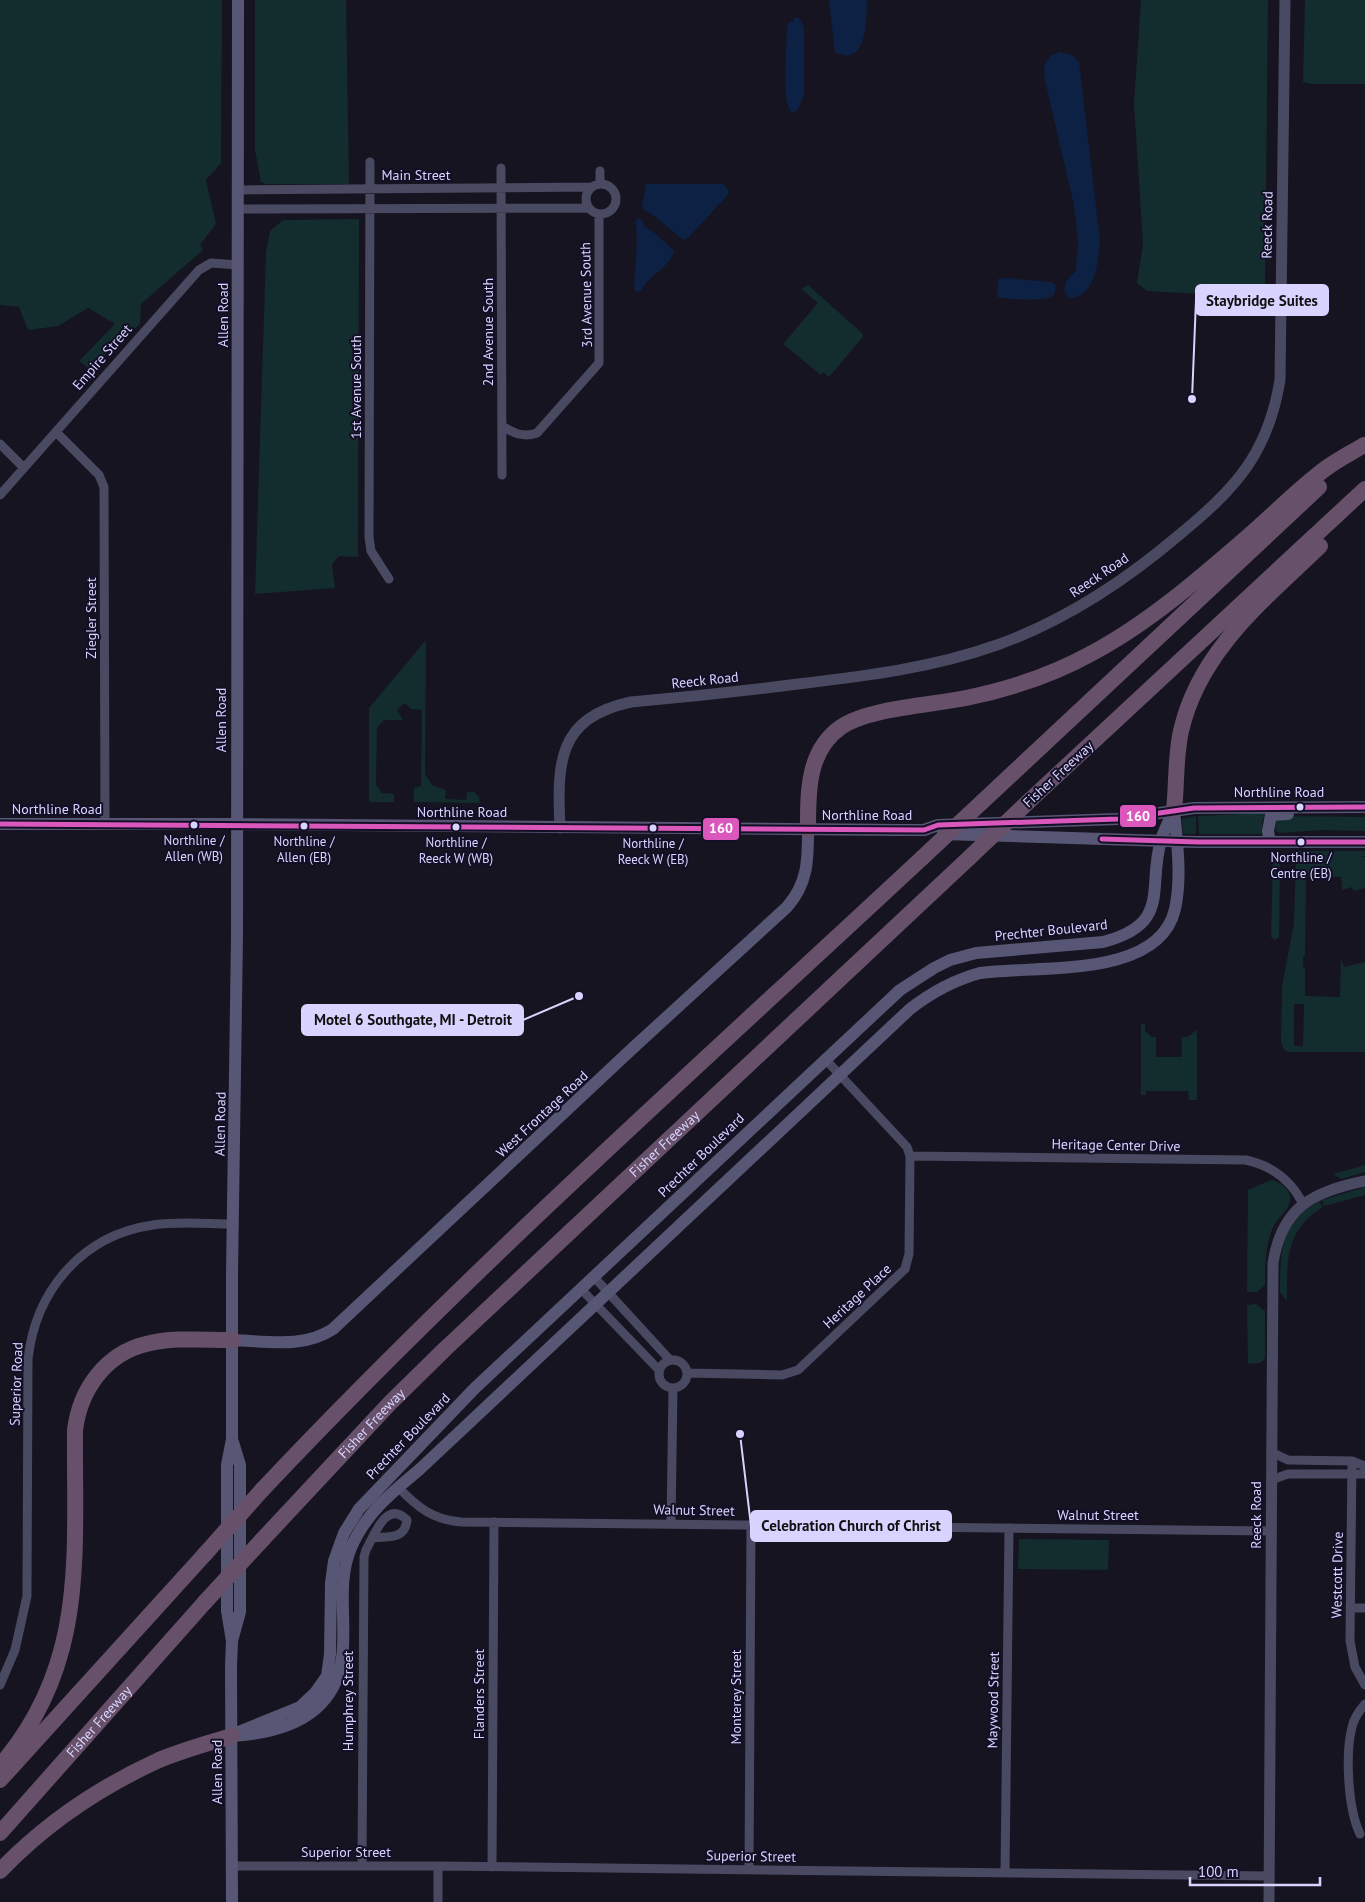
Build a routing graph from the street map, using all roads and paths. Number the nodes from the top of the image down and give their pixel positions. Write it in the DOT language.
graph roads {
  1 [pos="238,0"];
  2 [pos="1285,0"];
  3 [pos="370,162"];
  4 [pos="501,168"];
  5 [pos="600,171"];
  6 [pos="596,186"];
  7 [pos="501,188"];
  8 [pos="370,189"];
  9 [pos="239,190"];
  10 [pos="314,190"];
  11 [pos="313,208"];
  12 [pos="371,208"];
  13 [pos="501,208"];
  14 [pos="589,208"];
  15 [pos="239,209"];
  16 [pos="599,214"];
  17 [pos="238,264"];
  18 [pos="502,426"];
  19 [pos="56,432"];
  20 [pos="0,444"];
  21 [pos="1365,445"];
  22 [pos="24,468"];
  23 [pos="502,475"];
  24 [pos="1365,489"];
  25 [pos="0,495"];
  26 [pos="1365,495"];
  27 [pos="389,579"];
  28 [pos="1365,808"];
  29 [pos="1174,810"];
  30 [pos="1365,813"];
  31 [pos="0,824"];
  32 [pos="105,824"];
  33 [pos="236,824"];
  34 [pos="560,828"];
  35 [pos="808,830"];
  36 [pos="924,830"];
  37 [pos="1365,834"];
  38 [pos="1161,840"];
  39 [pos="1177,841"];
  40 [pos="1270,842"];
  41 [pos="1294,842"];
  42 [pos="1365,842"];
  43 [pos="1064,946"];
  44 [pos="1066,966"];
  45 [pos="923,974"];
  46 [pos="934,991"];
  47 [pos="826,1060"];
  48 [pos="840,1075"];
  49 [pos="776,1105"];
  50 [pos="910,1156"];
  51 [pos="751,1158"];
  52 [pos="700,1176"];
  53 [pos="1365,1181"];
  54 [pos="715,1194"];
  55 [pos="1303,1204"];
  56 [pos="234,1224"];
  57 [pos="594,1277"];
  58 [pos="581,1289"];
  59 [pos="609,1293"];
  60 [pos="596,1304"];
  61 [pos="554,1315"];
  62 [pos="565,1333"];
  63 [pos="233,1340"];
  64 [pos="514,1352"];
  65 [pos="670,1360"];
  66 [pos="528,1367"];
  67 [pos="659,1370"];
  68 [pos="687,1373"];
  69 [pos="476,1388"];
  70 [pos="673,1388"];
  71 [pos="488,1404"];
  72 [pos="1271,1452"];
  73 [pos="1352,1461"];
  74 [pos="1365,1466"];
  75 [pos="1352,1474"];
  76 [pos="1365,1474"];
  77 [pos="1271,1480"];
  78 [pos="398,1487"];
  79 [pos="494,1522"];
  80 [pos="672,1523"];
  81 [pos="751,1525"];
  82 [pos="1009,1528"];
  83 [pos="1270,1531"];
  84 [pos="373,1538"];
  85 [pos="1350,1608"];
  86 [pos="1365,1608"];
  87 [pos="0,1685"];
  88 [pos="1365,1685"];
  89 [pos="1365,1704"];
  90 [pos="232,1736"];
  91 [pos="0,1766"];
  92 [pos="0,1780"];
  93 [pos="0,1833"];
  94 [pos="1360,1834"];
  95 [pos="232,1866"];
  96 [pos="362,1866"];
  97 [pos="438,1866"];
  98 [pos="492,1867"];
  99 [pos="750,1870"];
  100 [pos="0,1871"];
  101 [pos="1005,1873"];
  102 [pos="1269,1876"];
  103 [pos="232,1902"];
  104 [pos="438,1902"];
  105 [pos="1268,1902"];
  1 -- 9 [label="main road, Allen Road"];
  2 -- 34 [label="street, Reeck Road"];
  3 -- 8 [label="street, 1st Avenue South"];
  4 -- 7 [label="street, 2nd Avenue South"];
  5 -- 6 [label="street"];
  6 -- 7 [label="street, Main Street"];
  6 -- 14 [label="street"];
  6 -- 16 [label="street"];
  7 -- 8 [label="street, Main Street"];
  7 -- 13 [label="street, 2nd Avenue South"];
  8 -- 10 [label="street, Main Street"];
  8 -- 12 [label="street, 1st Avenue South"];
  9 -- 10 [label="street, Main Street"];
  9 -- 15 [label="main road, Allen Road"];
  10 -- 11 [label="street"];
  11 -- 12 [label="street"];
  11 -- 15 [label="street"];
  12 -- 13 [label="street"];
  12 -- 27 [label="street, 1st Avenue South"];
  13 -- 14 [label="street"];
  13 -- 18 [label="street, 2nd Avenue South"];
  14 -- 16 [label="street"];
  15 -- 17 [label="main road, Allen Road"];
  16 -- 18 [label="street, 3rd Avenue South"];
  17 -- 19 [label="street, Empire Street"];
  17 -- 33 [label="main road, Allen Road"];
  18 -- 23 [label="street, 2nd Avenue South"];
  19 -- 22 [label="street, Empire Street"];
  19 -- 32 [label="street, Ziegler Street"];
  20 -- 22 [label="street"];
  21 -- 35 [label="highway"];
  21 -- 92 [label="highway, bridge"];
  22 -- 25 [label="street, Empire Street"];
  24 -- 93 [label="highway, Fisher Freeway, bridge"];
  26 -- 29 [label="highway"];
  28 -- 29 [label="main road, Northline Road"];
  29 -- 36 [label="main road, Northline Road"];
  29 -- 38 [label="main road, Prechter Boulevard"];
  29 -- 39 [label="main road, Prechter Boulevard"];
  30 -- 40 [label="main road"];
  31 -- 32 [label="main road, Northline Road"];
  32 -- 33 [label="main road, Northline Road"];
  33 -- 34 [label="main road, Northline Road"];
  33 -- 56 [label="main road, Allen Road"];
  34 -- 35 [label="main road, Northline Road"];
  35 -- 36 [label="main road, Northline Road"];
  35 -- 63 [label="main road, West Frontage Road"];
  36 -- 38 [label="main road, Northline Road"];
  37 -- 41 [label="main road"];
  38 -- 39 [label="main road, Northline Road"];
  38 -- 43 [label="main road, Prechter Boulevard"];
  39 -- 40 [label="main road, Northline Road"];
  39 -- 44 [label="main road, Prechter Boulevard"];
  40 -- 41 [label="main road, Northline Road"];
  41 -- 42 [label="main road, Northline Road"];
  43 -- 44 [label="main road"];
  43 -- 45 [label="main road, Prechter Boulevard"];
  44 -- 46 [label="main road, Prechter Boulevard"];
  45 -- 46 [label="main road"];
  45 -- 47 [label="main road, Prechter Boulevard"];
  46 -- 48 [label="main road, Prechter Boulevard"];
  47 -- 48 [label="street"];
  47 -- 49 [label="main road, Prechter Boulevard"];
  48 -- 50 [label="street"];
  48 -- 51 [label="main road, Prechter Boulevard"];
  49 -- 51 [label="main road"];
  49 -- 52 [label="main road, Prechter Boulevard"];
  50 -- 55 [label="street, Heritage Center Drive"];
  50 -- 68 [label="street, Heritage Place"];
  51 -- 54 [label="main road, Prechter Boulevard"];
  52 -- 54 [label="main road"];
  52 -- 57 [label="main road, Prechter Boulevard"];
  53 -- 55 [label="street, Reeck Road"];
  54 -- 59 [label="main road, Prechter Boulevard"];
  55 -- 72 [label="street, Reeck Road"];
  56 -- 63 [label="main road, Allen Road"];
  56 -- 87 [label="street, Superior Road"];
  57 -- 58 [label="main road, Prechter Boulevard"];
  57 -- 59 [label="street"];
  58 -- 60 [label="street"];
  58 -- 61 [label="main road, Prechter Boulevard"];
  59 -- 60 [label="main road, Prechter Boulevard"];
  59 -- 65 [label="street"];
  60 -- 62 [label="main road, Prechter Boulevard"];
  60 -- 67 [label="street"];
  61 -- 62 [label="main road"];
  61 -- 64 [label="main road, Prechter Boulevard"];
  62 -- 66 [label="main road, Prechter Boulevard"];
  63 -- 90 [label="main road, Allen Road"];
  63 -- 91 [label="highway"];
  64 -- 66 [label="main road"];
  64 -- 69 [label="main road, Prechter Boulevard"];
  65 -- 67 [label="street"];
  65 -- 68 [label="street"];
  66 -- 71 [label="main road, Prechter Boulevard"];
  67 -- 70 [label="street"];
  68 -- 70 [label="street"];
  69 -- 71 [label="main road"];
  69 -- 90 [label="main road, Prechter Boulevard"];
  70 -- 80 [label="street"];
  71 -- 78 [label="main road, Prechter Boulevard"];
  72 -- 73 [label="street"];
  72 -- 77 [label="street, Reeck Road"];
  73 -- 74 [label="street"];
  73 -- 75 [label="street, Westcott Drive"];
  75 -- 76 [label="street"];
  75 -- 77 [label="street"];
  75 -- 85 [label="street, Westcott Drive"];
  77 -- 83 [label="street, Reeck Road"];
  78 -- 79 [label="street, Walnut Street"];
  78 -- 90 [label="main road, Prechter Boulevard"];
  79 -- 80 [label="street, Walnut Street"];
  79 -- 98 [label="street, Flanders Street"];
  80 -- 81 [label="street, Walnut Street"];
  81 -- 82 [label="street, Walnut Street"];
  81 -- 99 [label="street, Monterey Street"];
  82 -- 83 [label="street, Walnut Street"];
  82 -- 101 [label="street, Maywood Street"];
  83 -- 102 [label="street, Reeck Road"];
  84 -- 96 [label="street, Humphrey Street"];
  85 -- 86 [label="street"];
  85 -- 88 [label="street, Westcott Drive"];
  89 -- 94 [label="street"];
  90 -- 95 [label="main road, Allen Road"];
  90 -- 100 [label="highway"];
  95 -- 96 [label="street, Superior Street"];
  95 -- 103 [label="main road, Allen Road"];
  96 -- 97 [label="street, Superior Street"];
  97 -- 98 [label="street, Superior Street"];
  97 -- 104 [label="street"];
  98 -- 99 [label="street, Superior Street"];
  99 -- 101 [label="street, Superior Street"];
  101 -- 102 [label="street, Superior Street"];
  102 -- 105 [label="street, Reeck Road"];
}
